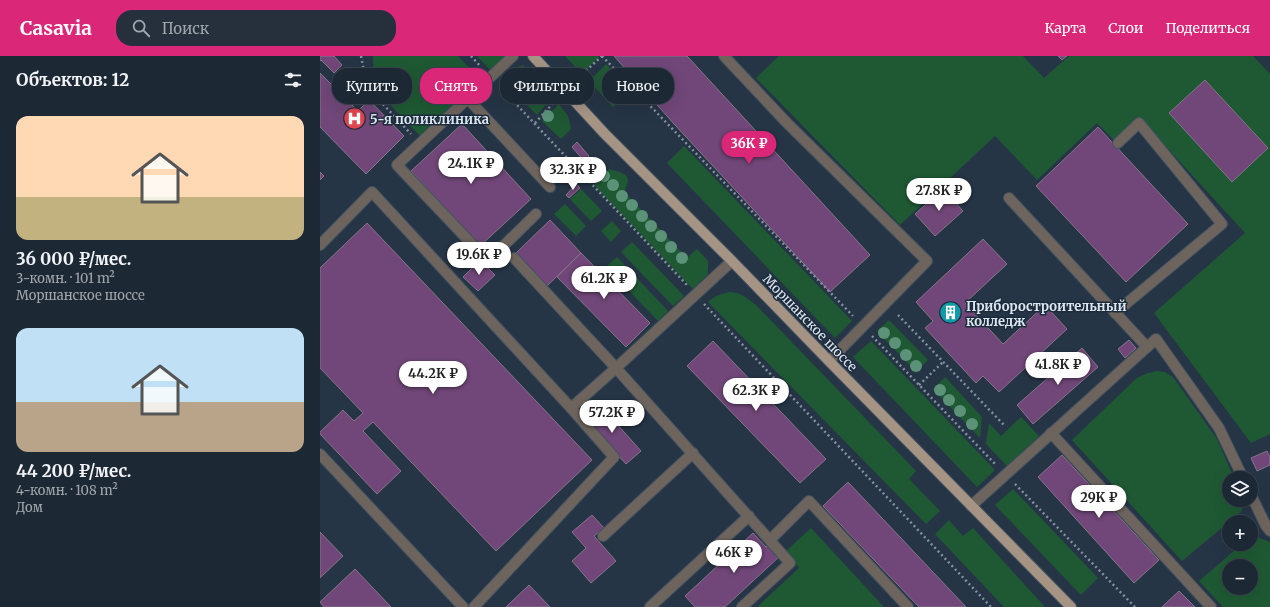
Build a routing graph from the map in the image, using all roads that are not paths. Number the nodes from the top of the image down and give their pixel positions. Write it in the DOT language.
graph roads {
  1 [pos="513,56"];
  2 [pos="533,56"];
  3 [pos="724,56"];
  4 [pos="492,75"];
  5 [pos="463,104"];
  6 [pos="473,104"];
  7 [pos="1118,143"];
  8 [pos="550,187"];
  9 [pos="1009,198"];
  10 [pos="536,214"];
  11 [pos="320,245"];
  12 [pos="514,258"];
  13 [pos="732,261"];
  14 [pos="1115,312"];
  15 [pos="1147,347"];
  16 [pos="829,361"];
  17 [pos="616,368"];
  18 [pos="571,408"];
  19 [pos="1051,433"];
  20 [pos="693,453"];
  21 [pos="320,454"];
  22 [pos="1240,471"];
  23 [pos="971,506"];
  24 [pos="1257,507"];
  25 [pos="749,516"];
  26 [pos="1270,530"];
  27 [pos="603,536"];
  28 [pos="770,540"];
  29 [pos="463,607"];
  30 [pos="474,607"];
  31 [pos="650,607"];
  32 [pos="742,607"];
  33 [pos="908,607"];
  34 [pos="1071,607"];
  35 [pos="1211,607"];
  1 -- 4 [label="lane"];
  2 -- 13 [label="main road, Моршанское шоссе"];
  3 -- 16 [label="lane"];
  5 -- 10 [label="lane"];
  6 -- 8 [label="lane"];
  7 -- 14 [label="lane"];
  9 -- 14 [label="lane"];
  11 -- 18 [label="lane"];
  12 -- 17 [label="lane"];
  13 -- 16 [label="main road, Моршанское шоссе"];
  13 -- 17 [label="lane"];
  14 -- 15 [label="lane"];
  15 -- 19 [label="lane"];
  15 -- 22 [label="lane"];
  16 -- 23 [label="main road, Моршанское шоссе"];
  17 -- 18 [label="lane"];
  17 -- 20 [label="lane"];
  18 -- 30 [label="lane"];
  19 -- 23 [label="lane"];
  19 -- 35 [label="lane"];
  20 -- 25 [label="lane"];
  20 -- 27 [label="lane"];
  21 -- 29 [label="lane"];
  23 -- 34 [label="main road, Моршанское шоссе"];
  24 -- 26 [label="lane"];
  25 -- 28 [label="lane"];
  25 -- 31 [label="lane"];
  28 -- 32 [label="lane"];
  28 -- 33 [label="lane"];
}
